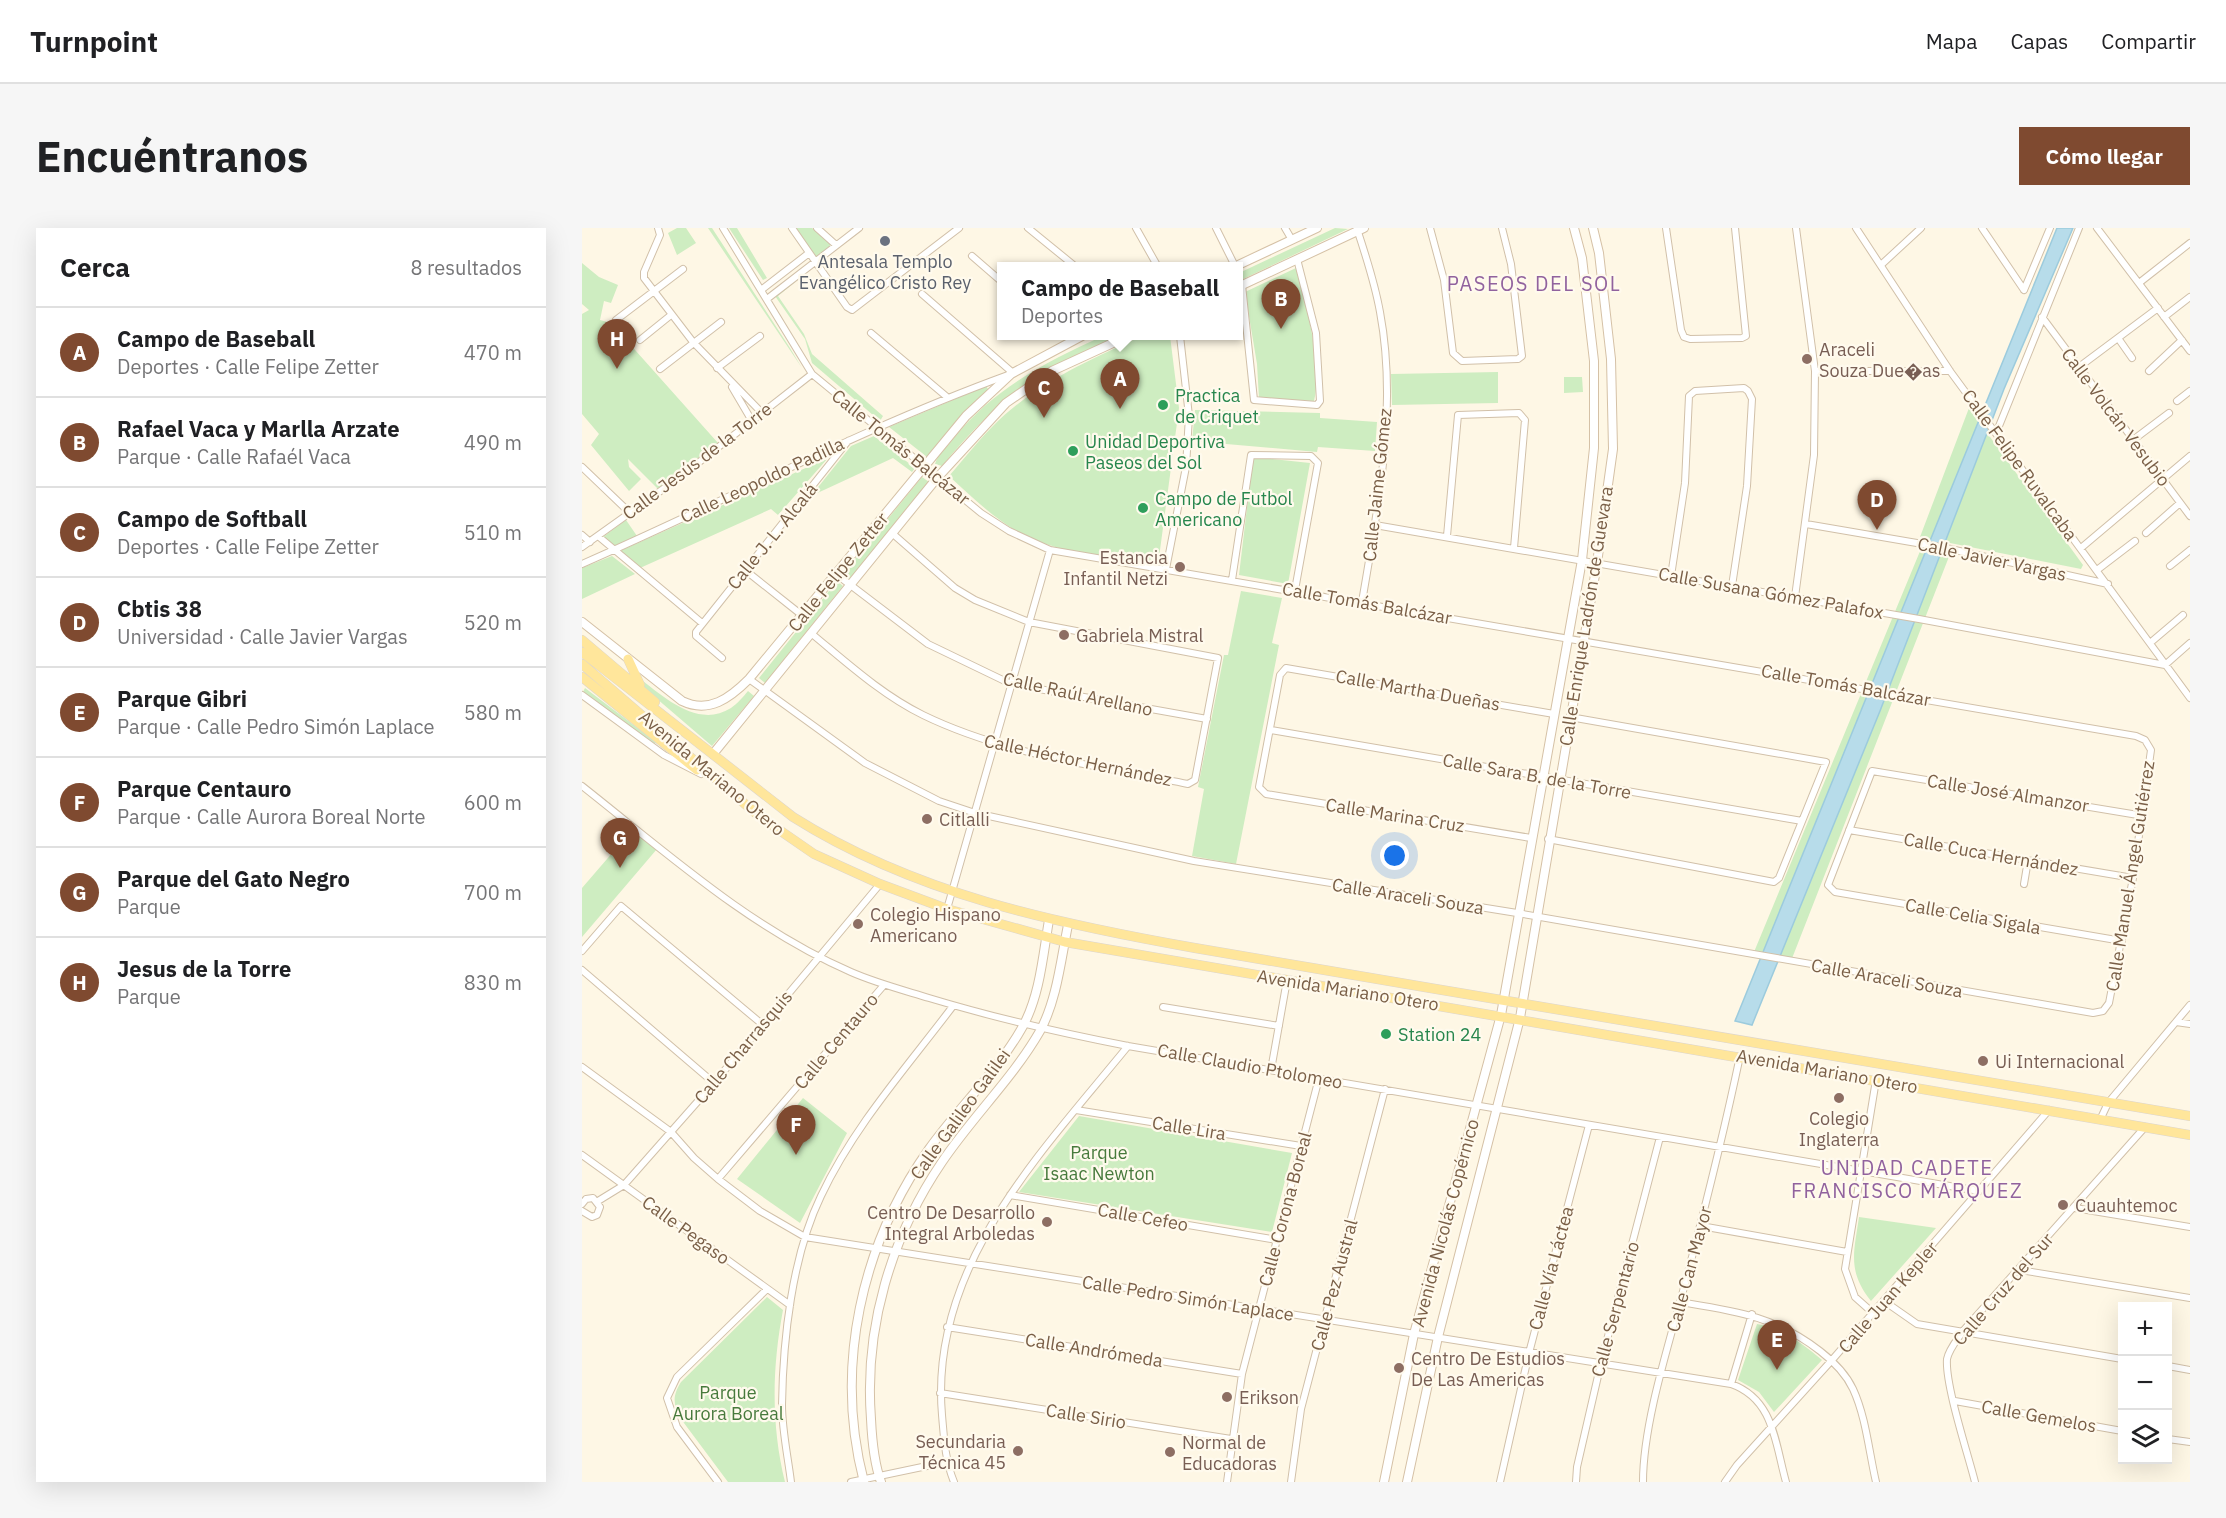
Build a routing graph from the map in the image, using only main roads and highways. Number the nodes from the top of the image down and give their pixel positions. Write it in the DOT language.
graph roads {
  1 [pos="582,640"];
  2 [pos="582,652"];
  3 [pos="628,659"];
  4 [pos="582,664"];
  5 [pos="598,671"];
  6 [pos="582,677"];
  7 [pos="642,690"];
  8 [pos="691,737"];
  9 [pos="723,785"];
  10 [pos="2190,1116"];
  11 [pos="2190,1135"];
  1 -- 7 [label="main road"];
  2 -- 5 [label="main road, Avenida Mariano Otero"];
  3 -- 7 [label="main road"];
  4 -- 5 [label="main road, Avenida Mariano Otero"];
  5 -- 8 [label="main road, Avenida Mariano Otero"];
  5 -- 9 [label="main road, Avenida Mariano Otero"];
  6 -- 9 [label="main road"];
  7 -- 8 [label="main road"];
  8 -- 10 [label="main road, Avenida Mariano Otero"];
  9 -- 11 [label="main road, Avenida Mariano Otero"];
}
